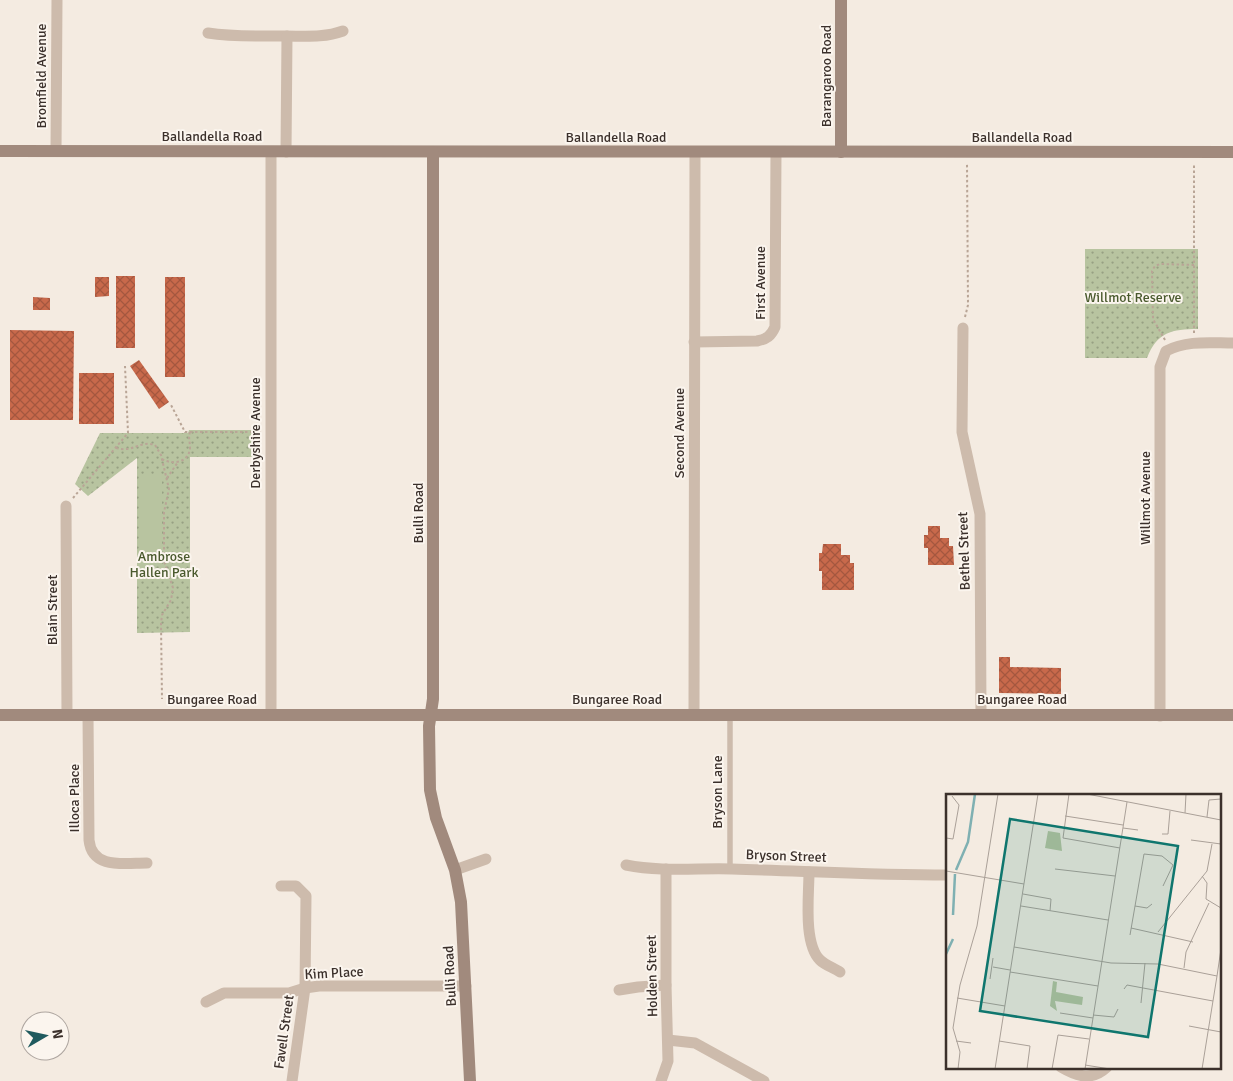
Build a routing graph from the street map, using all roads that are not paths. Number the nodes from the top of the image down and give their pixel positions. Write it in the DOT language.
graph roads {
  1 [pos="57,0"];
  2 [pos="841,0"];
  3 [pos="343,32"];
  4 [pos="208,33"];
  5 [pos="287,36"];
  6 [pos="0,151"];
  7 [pos="56,151"];
  8 [pos="271,152"];
  9 [pos="286,152"];
  10 [pos="433,152"];
  11 [pos="695,152"];
  12 [pos="776,152"];
  13 [pos="841,152"];
  14 [pos="1233,152"];
  15 [pos="963,328"];
  16 [pos="694,342"];
  17 [pos="1233,343"];
  18 [pos="66,506"];
  19 [pos="271,714"];
  20 [pos="431,714"];
  21 [pos="694,714"];
  22 [pos="980,714"];
  23 [pos="0,715"];
  24 [pos="67,715"];
  25 [pos="88,715"];
  26 [pos="730,715"];
  27 [pos="1233,715"];
  28 [pos="1160,716"];
  29 [pos="486,860"];
  30 [pos="147,863"];
  31 [pos="626,865"];
  32 [pos="730,869"];
  33 [pos="455,870"];
  34 [pos="666,870"];
  35 [pos="810,872"];
  36 [pos="946,875"];
  37 [pos="281,886"];
  38 [pos="840,972"];
  39 [pos="666,985"];
  40 [pos="466,986"];
  41 [pos="305,988"];
  42 [pos="619,990"];
  43 [pos="206,1002"];
  44 [pos="668,1040"];
  45 [pos="1064,1068"];
  46 [pos="1100,1078"];
  47 [pos="292,1081"];
  48 [pos="470,1081"];
  49 [pos="661,1081"];
  50 [pos="764,1081"];
  1 -- 7 [label="street, Bromfield Avenue"];
  2 -- 13 [label="street, Barangaroo Road"];
  3 -- 5 [label="street"];
  4 -- 5 [label="street"];
  5 -- 9 [label="street"];
  6 -- 7 [label="street, Ballandella Road"];
  7 -- 8 [label="street, Ballandella Road"];
  8 -- 9 [label="street, Ballandella Road"];
  8 -- 19 [label="street, Derbyshire Avenue"];
  9 -- 10 [label="street, Ballandella Road"];
  10 -- 11 [label="street, Ballandella Road"];
  10 -- 20 [label="street, Bulli Road"];
  11 -- 12 [label="street, Ballandella Road"];
  11 -- 16 [label="street, Second Avenue"];
  12 -- 13 [label="street, Ballandella Road"];
  12 -- 16 [label="street, First Avenue"];
  13 -- 14 [label="street, Ballandella Road"];
  15 -- 22 [label="street, Bethel Street"];
  16 -- 21 [label="street, Second Avenue"];
  17 -- 28 [label="street, Willmot Avenue"];
  18 -- 24 [label="street, Blain Street"];
  19 -- 20 [label="street, Bungaree Road"];
  19 -- 25 [label="street, Bungaree Road"];
  20 -- 21 [label="street, Bungaree Road"];
  20 -- 33 [label="street, Bulli Road"];
  21 -- 26 [label="street, Bungaree Road"];
  22 -- 26 [label="street, Bungaree Road"];
  22 -- 28 [label="street, Bungaree Road"];
  23 -- 24 [label="street, Bungaree Road"];
  24 -- 25 [label="street, Bungaree Road"];
  25 -- 30 [label="street, Illoca Place"];
  26 -- 32 [label="lane, Bryson Lane"];
  27 -- 28 [label="street, Bungaree Road"];
  29 -- 33 [label="street"];
  31 -- 34 [label="street, Bryson Street"];
  32 -- 34 [label="street, Bryson Street"];
  32 -- 35 [label="street, Bryson Street"];
  33 -- 40 [label="street, Bulli Road"];
  34 -- 39 [label="street, Holden Street"];
  35 -- 36 [label="street, Bryson Street"];
  35 -- 38 [label="street"];
  37 -- 41 [label="street, Favell Street"];
  39 -- 42 [label="street"];
  39 -- 44 [label="street, Holden Street"];
  40 -- 41 [label="street, Kim Place"];
  40 -- 48 [label="street, Bulli Road"];
  41 -- 43 [label="street, Kim Place"];
  41 -- 47 [label="street, Favell Street"];
  44 -- 49 [label="street, Holden Street"];
  44 -- 50 [label="street"];
  45 -- 46 [label="street"];
}
